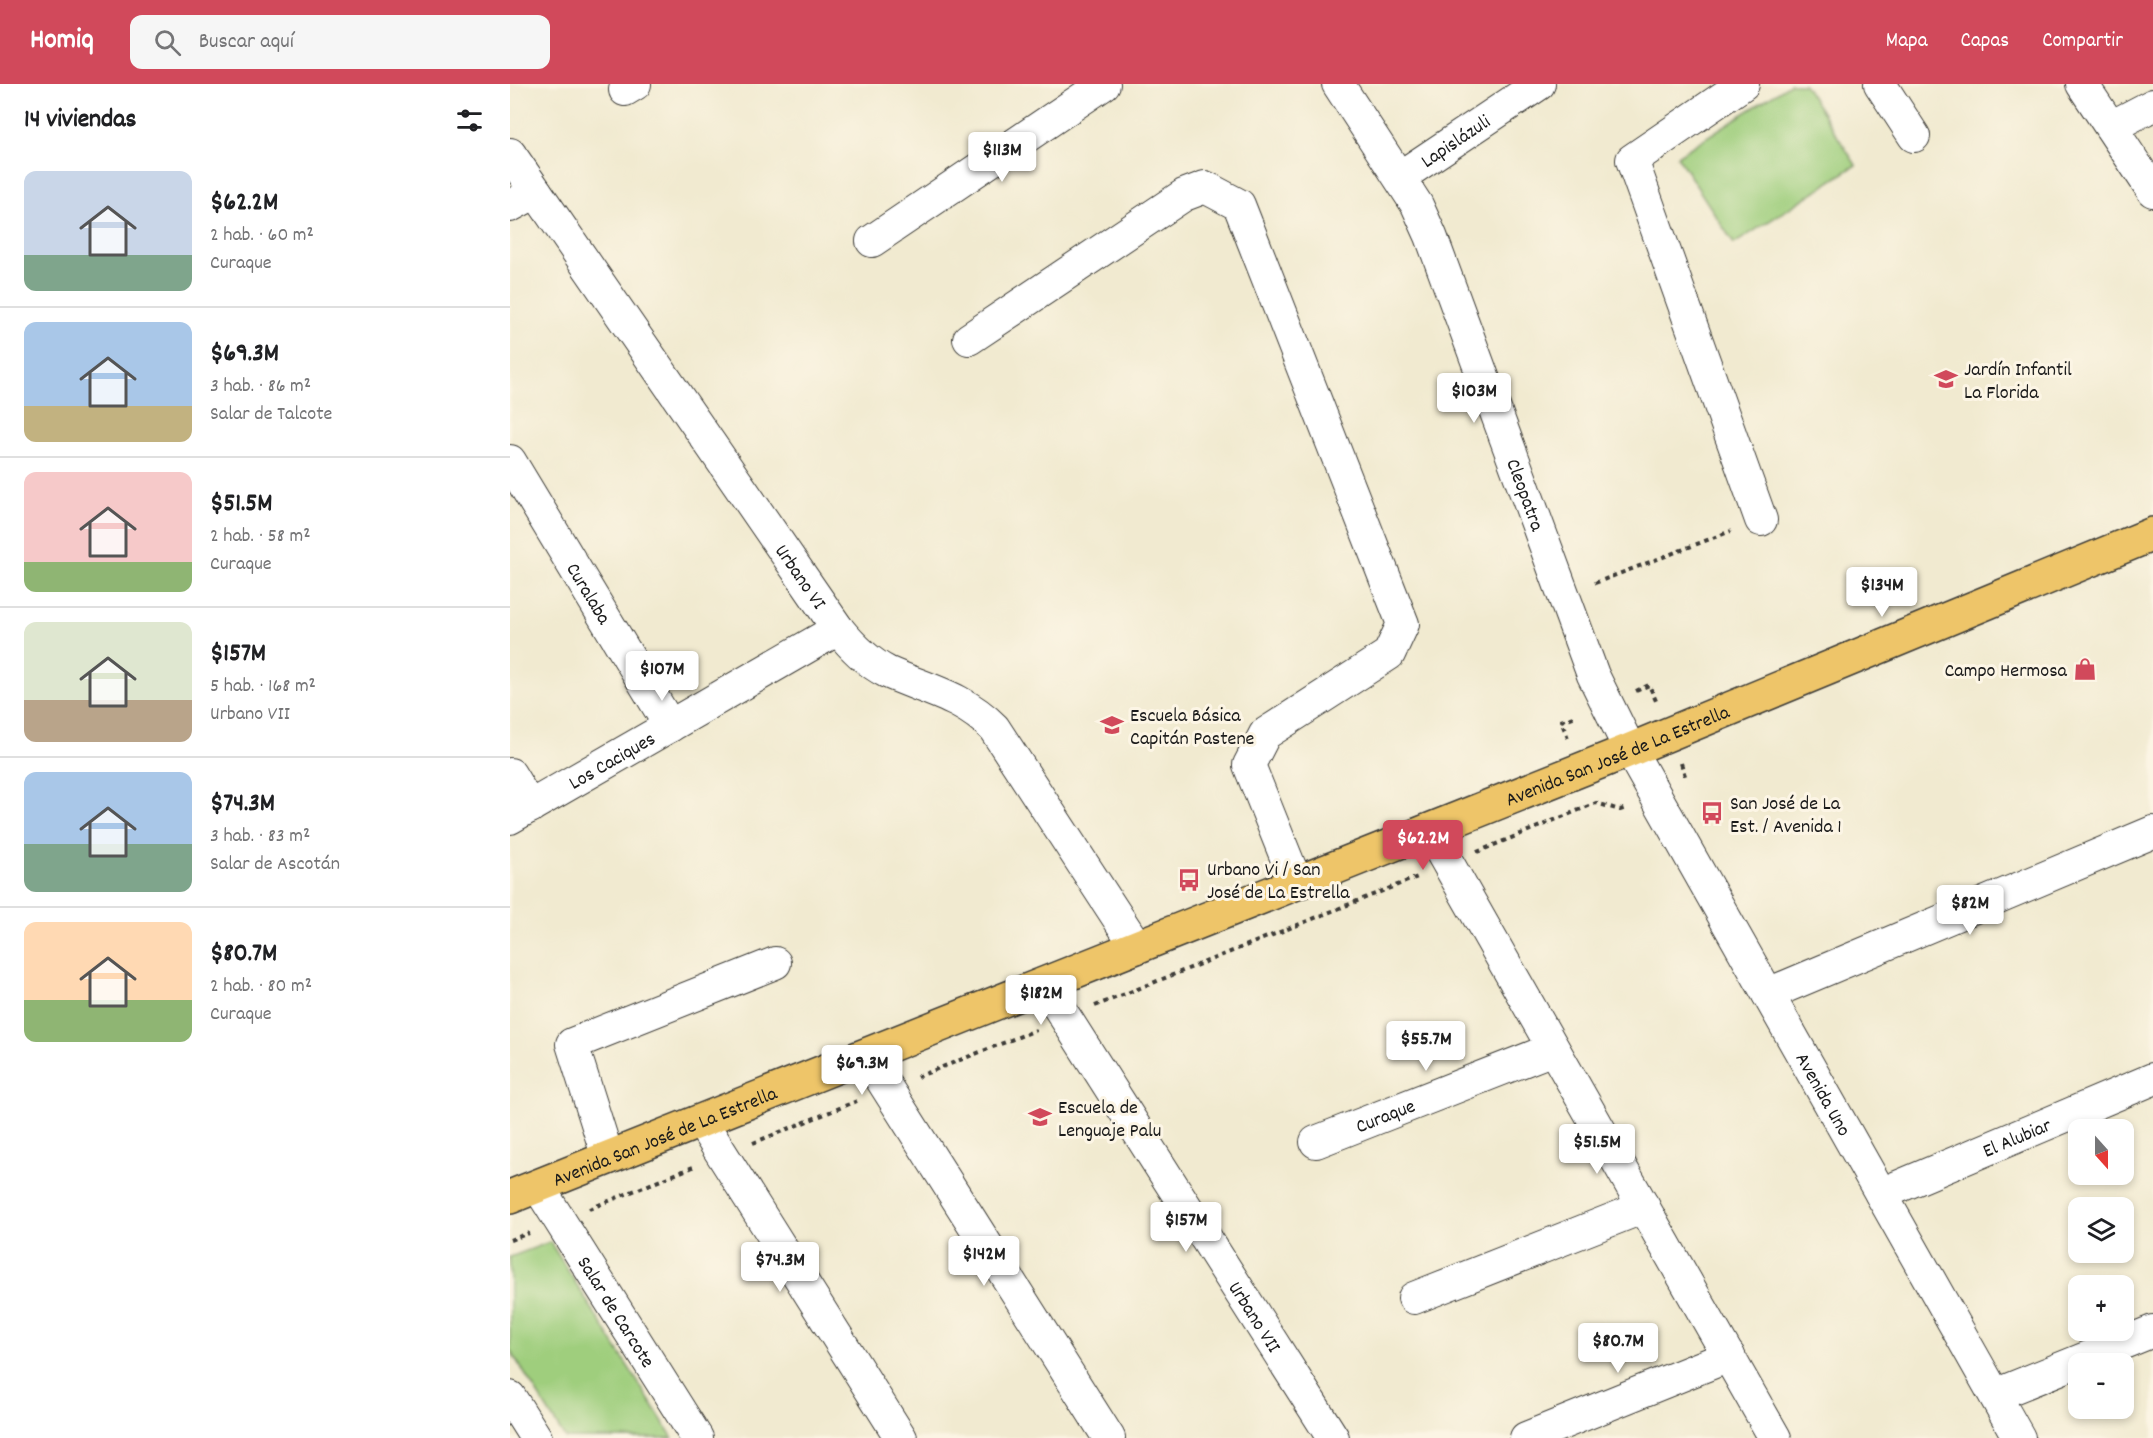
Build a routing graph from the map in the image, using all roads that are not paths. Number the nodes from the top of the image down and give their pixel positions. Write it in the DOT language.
graph roads {
  1 [pos="1104,84"];
  2 [pos="1338,84"];
  3 [pos="1539,84"];
  4 [pos="1743,84"];
  5 [pos="1880,84"];
  6 [pos="2082,84"];
  7 [pos="2153,105"];
  8 [pos="2110,127"];
  9 [pos="1914,136"];
  10 [pos="510,154"];
  11 [pos="1400,177"];
  12 [pos="2153,191"];
  13 [pos="523,199"];
  14 [pos="872,241"];
  15 [pos="969,339"];
  16 [pos="510,461"];
  17 [pos="1761,520"];
  18 [pos="2151,538"];
  19 [pos="838,629"];
  20 [pos="670,726"];
  21 [pos="1630,750"];
  22 [pos="510,774"];
  23 [pos="520,812"];
  24 [pos="1429,830"];
  25 [pos="2153,832"];
  26 [pos="1296,882"];
  27 [pos="1137,946"];
  28 [pos="775,963"];
  29 [pos="1044,984"];
  30 [pos="1768,994"];
  31 [pos="1553,1049"];
  32 [pos="866,1055"];
  33 [pos="2153,1079"];
  34 [pos="701,1121"];
  35 [pos="1316,1142"];
  36 [pos="608,1158"];
  37 [pos="524,1191"];
  38 [pos="1881,1194"];
  39 [pos="1644,1207"];
  40 [pos="1414,1298"];
  41 [pos="2153,1330"];
  42 [pos="1729,1356"];
  43 [pos="1995,1395"];
  44 [pos="510,1397"];
  45 [pos="536,1438"];
  46 [pos="697,1438"];
  47 [pos="901,1438"];
  48 [pos="1109,1438"];
  49 [pos="1333,1438"];
  50 [pos="1526,1438"];
  51 [pos="1775,1438"];
  52 [pos="2019,1438"];
  1 -- 14 [label="street"];
  2 -- 11 [label="street, Cleopatra"];
  3 -- 11 [label="street, Lapislázuli"];
  4 -- 17 [label="street"];
  5 -- 9 [label="street"];
  6 -- 8 [label="street"];
  7 -- 8 [label="street"];
  8 -- 12 [label="street"];
  10 -- 13 [label="street, Urbano VI"];
  11 -- 21 [label="street, Cleopatra"];
  13 -- 19 [label="street, Urbano VI"];
  15 -- 26 [label="street"];
  16 -- 20 [label="street, Curalaba"];
  18 -- 21 [label="main road, Avenida San José de La Estrella"];
  19 -- 20 [label="street, Los Caciques"];
  19 -- 27 [label="street, Urbano VI"];
  20 -- 23 [label="street, Los Caciques"];
  21 -- 24 [label="main road, Avenida San José de La Estrella"];
  21 -- 30 [label="street, Avenida Uno"];
  22 -- 23 [label="street"];
  24 -- 26 [label="main road, Avenida San José de La Estrella"];
  24 -- 31 [label="street"];
  25 -- 30 [label="street"];
  26 -- 27 [label="main road, Avenida San José de La Estrella"];
  27 -- 29 [label="main road, Avenida San José de La Estrella"];
  28 -- 36 [label="street"];
  29 -- 32 [label="main road, Avenida San José de La Estrella"];
  29 -- 49 [label="street, Urbano VII"];
  30 -- 38 [label="street, Avenida Uno"];
  31 -- 35 [label="street, Curaque"];
  31 -- 39 [label="street"];
  32 -- 34 [label="main road, Avenida San José de La Estrella"];
  32 -- 48 [label="street"];
  33 -- 38 [label="street, El Alubiar"];
  34 -- 36 [label="main road, Avenida San José de La Estrella"];
  34 -- 47 [label="street"];
  36 -- 37 [label="main road, Avenida San José de La Estrella"];
  37 -- 46 [label="street, Salar de Carcote"];
  38 -- 43 [label="street, Avenida Uno"];
  39 -- 40 [label="street"];
  39 -- 42 [label="street"];
  41 -- 43 [label="street"];
  42 -- 50 [label="street"];
  42 -- 51 [label="street"];
  43 -- 52 [label="street, Avenida Uno"];
  44 -- 45 [label="street"];
}
